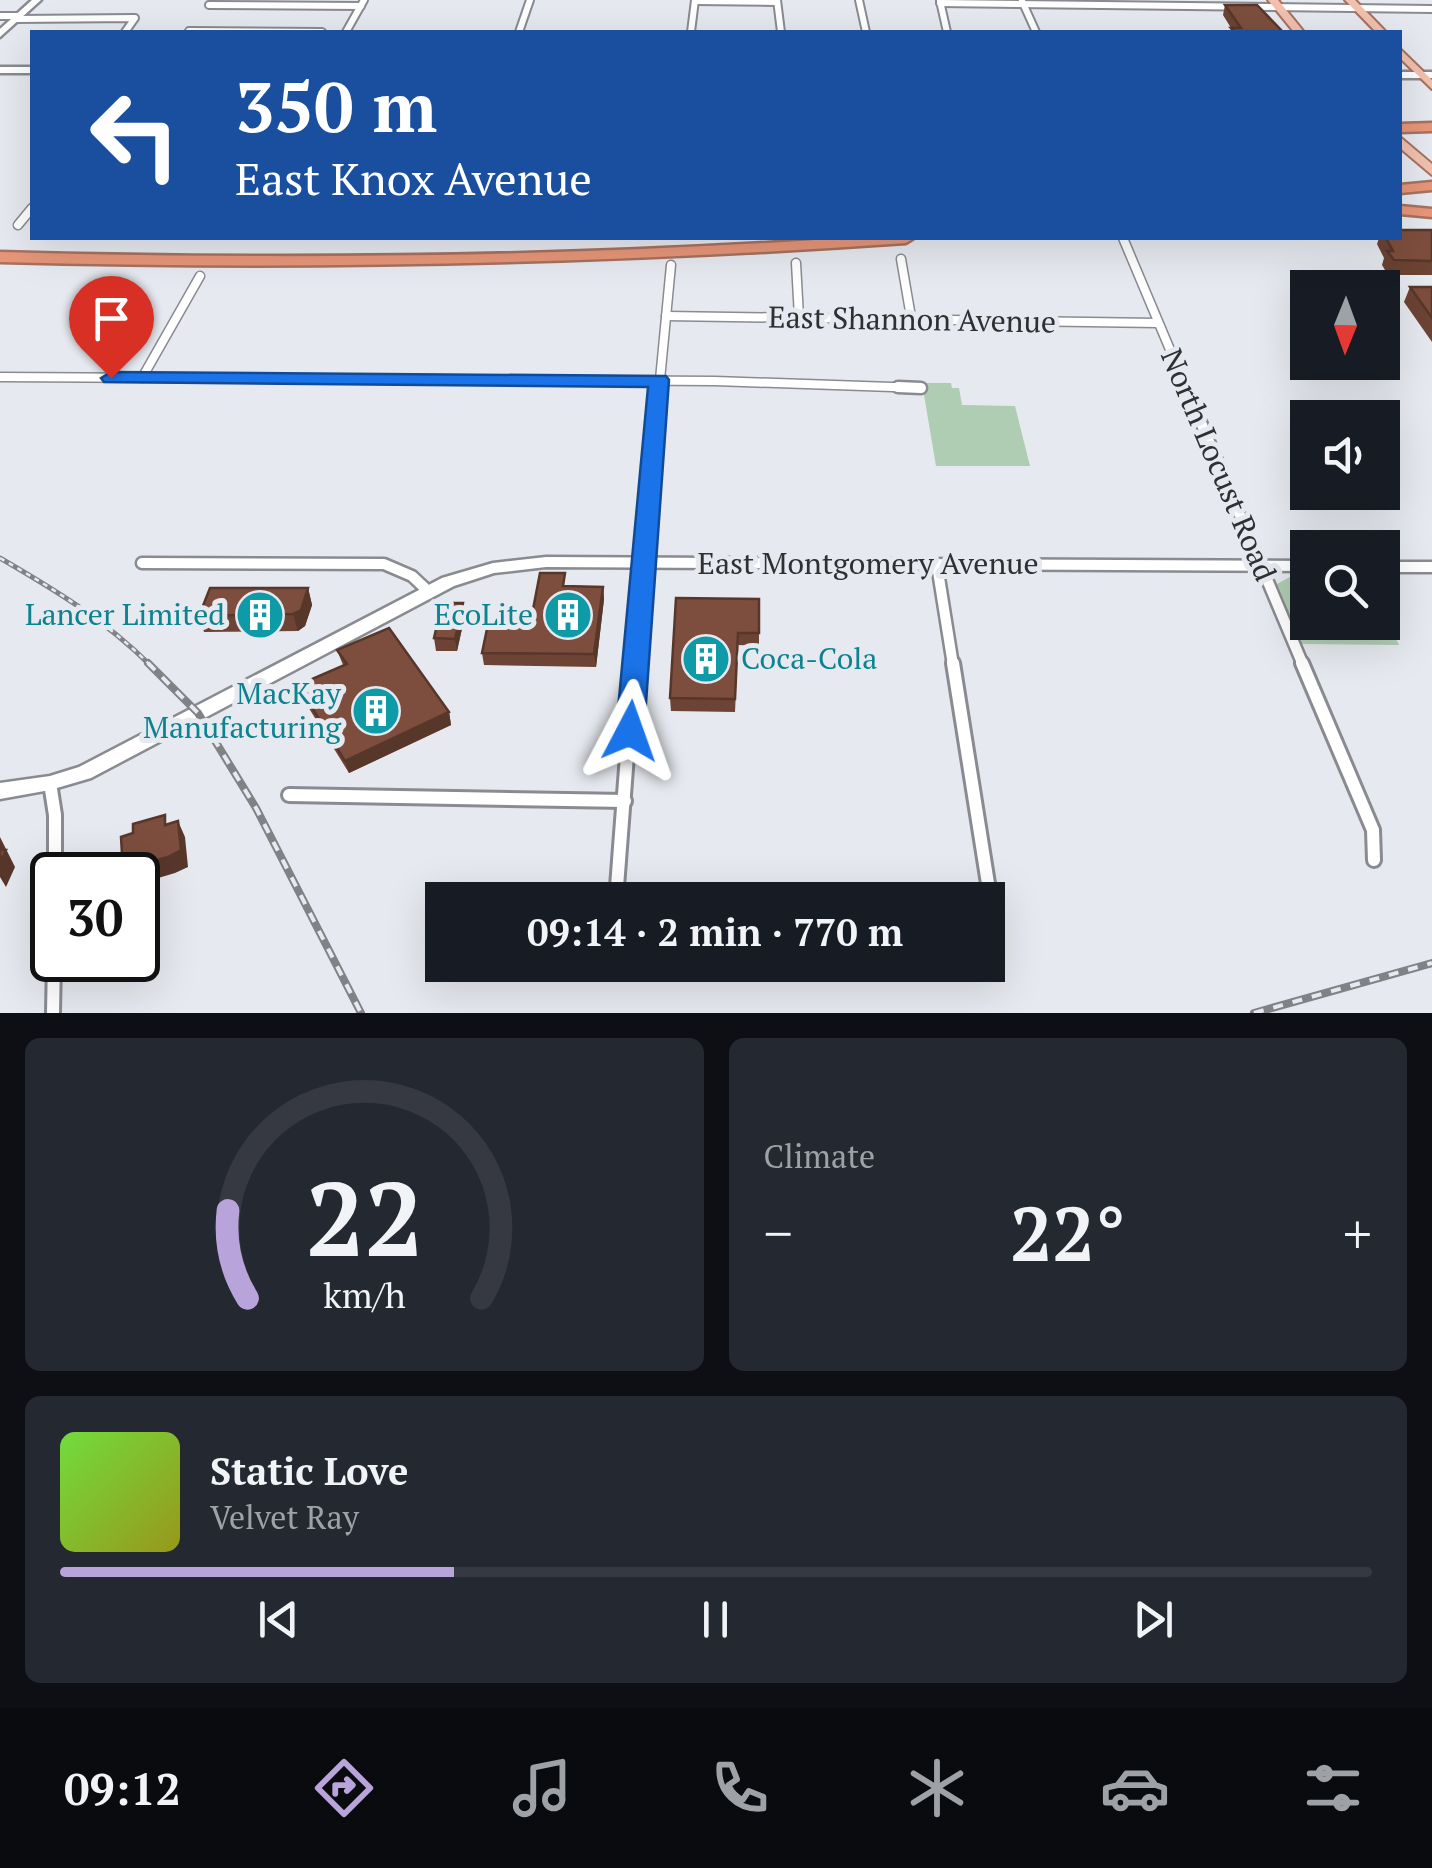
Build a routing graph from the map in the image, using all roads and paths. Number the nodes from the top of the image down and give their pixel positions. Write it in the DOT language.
graph roads {
  1 [pos="37,0"];
  2 [pos="530,0"];
  3 [pos="860,0"];
  4 [pos="695,1"];
  5 [pos="777,1"];
  6 [pos="940,2"];
  7 [pos="1023,2"];
  8 [pos="1228,2"];
  9 [pos="1275,2"];
  10 [pos="362,3"];
  11 [pos="1355,4"];
  12 [pos="209,5"];
  13 [pos="1432,10"];
  14 [pos="0,16"];
  15 [pos="18,17"];
  16 [pos="126,30"];
  17 [pos="347,30"];
  18 [pos="520,30"];
  19 [pos="691,30"];
  20 [pos="781,30"];
  21 [pos="866,30"];
  22 [pos="946,30"];
  23 [pos="1035,30"];
  24 [pos="1297,30"];
  25 [pos="1380,30"];
  26 [pos="0,34"];
  27 [pos="1402,54"];
  28 [pos="0,70"];
  29 [pos="30,70"];
  30 [pos="1427,75"];
  31 [pos="1432,86"];
  32 [pos="1402,128"];
  33 [pos="1432,128"];
  34 [pos="1402,143"];
  35 [pos="1431,172"];
  36 [pos="1402,179"];
  37 [pos="1432,186"];
  38 [pos="1402,189"];
  39 [pos="1402,210"];
  40 [pos="30,211"];
  41 [pos="1432,213"];
  42 [pos="18,226"];
  43 [pos="656,240"];
  44 [pos="875,240"];
  45 [pos="1125,240"];
  46 [pos="0,246"];
  47 [pos="0,257"];
  48 [pos="901,259"];
  49 [pos="796,262"];
  50 [pos="671,265"];
  51 [pos="200,276"];
  52 [pos="666,316"];
  53 [pos="799,317"];
  54 [pos="911,317"];
  55 [pos="1158,324"];
  56 [pos="0,377"];
  57 [pos="142,378"];
  58 [pos="659,380"];
  59 [pos="921,388"];
  60 [pos="642,562"];
  61 [pos="142,563"];
  62 [pos="937,565"];
  63 [pos="1260,566"];
  64 [pos="1290,566"];
  65 [pos="1400,566"];
  66 [pos="1432,567"];
  67 [pos="428,591"];
  68 [pos="50,783"];
  69 [pos="0,791"];
  70 [pos="289,794"];
  71 [pos="625,801"];
  72 [pos="54,852"];
  73 [pos="1374,860"];
  74 [pos="618,882"];
  75 [pos="988,882"];
  76 [pos="54,982"];
  77 [pos="53,1013"];
  1 -- 15 [label="main road"];
  2 -- 18 [label="street"];
  3 -- 21 [label="street"];
  4 -- 5 [label="street"];
  4 -- 19 [label="street"];
  5 -- 20 [label="street"];
  6 -- 7 [label="street"];
  6 -- 22 [label="street"];
  7 -- 8 [label="street"];
  7 -- 23 [label="street"];
  8 -- 9 [label="street"];
  9 -- 11 [label="street"];
  9 -- 24 [label="main road"];
  10 -- 12 [label="street"];
  10 -- 17 [label="street"];
  11 -- 13 [label="street"];
  11 -- 25 [label="main road"];
  14 -- 15 [label="street"];
  15 -- 16 [label="street"];
  15 -- 26 [label="main road"];
  27 -- 30 [label="main road"];
  28 -- 29 [label="main road"];
  30 -- 31 [label="main road"];
  32 -- 33 [label="highway"];
  34 -- 35 [label="main road"];
  35 -- 36 [label="highway"];
  37 -- 38 [label="highway"];
  39 -- 41 [label="highway"];
  40 -- 42 [label="street"];
  43 -- 46 [label="highway"];
  44 -- 47 [label="highway"];
  45 -- 55 [label="street, North Locust Road"];
  48 -- 54 [label="street"];
  49 -- 53 [label="street"];
  50 -- 52 [label="street"];
  51 -- 57 [label="street"];
  52 -- 53 [label="street, East Shannon Avenue"];
  52 -- 58 [label="street"];
  53 -- 54 [label="street, East Shannon Avenue"];
  54 -- 55 [label="street, East Shannon Avenue"];
  55 -- 63 [label="street, North Locust Road"];
  56 -- 57 [label="street"];
  57 -- 58 [label="street"];
  58 -- 59 [label="street"];
  58 -- 60 [label="street"];
  60 -- 62 [label="main road, East Montgomery Avenue"];
  60 -- 67 [label="main road, East Montgomery Avenue"];
  60 -- 71 [label="street"];
  61 -- 67 [label="street"];
  62 -- 63 [label="main road, East Montgomery Avenue"];
  62 -- 75 [label="street"];
  63 -- 64 [label="main road, East Montgomery Avenue"];
  63 -- 73 [label="street, North Locust Road"];
  65 -- 66 [label="main road"];
  67 -- 68 [label="main road, East Montgomery Avenue"];
  68 -- 69 [label="main road, East Montgomery Avenue"];
  68 -- 72 [label="street"];
  70 -- 71 [label="street"];
  71 -- 74 [label="street"];
  76 -- 77 [label="street"];
}
